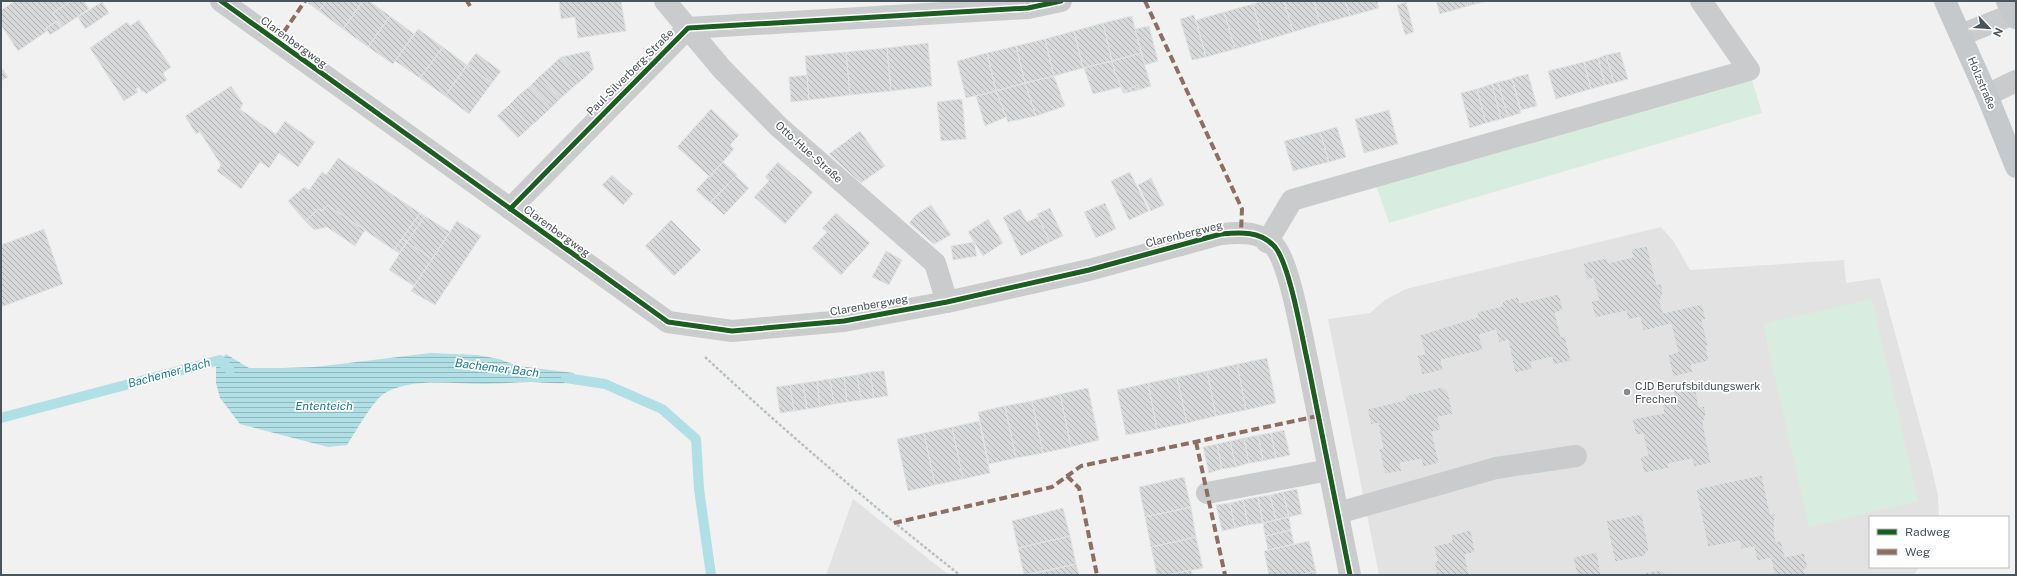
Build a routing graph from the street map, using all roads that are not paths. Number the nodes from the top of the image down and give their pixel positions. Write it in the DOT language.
graph roads {
  1 [pos="221,1"];
  2 [pos="665,1"];
  3 [pos="1061,1"];
  4 [pos="1701,1"];
  5 [pos="1945,1"];
  6 [pos="2013,11"];
  7 [pos="688,28"];
  8 [pos="1961,35"];
  9 [pos="2016,81"];
  10 [pos="1987,95"];
  11 [pos="2016,167"];
  12 [pos="510,209"];
  13 [pos="1267,242"];
  14 [pos="947,302"];
  15 [pos="1576,456"];
  16 [pos="1329,470"];
  17 [pos="1207,493"];
  18 [pos="1338,513"];
  19 [pos="1350,575"];
  1 -- 12 [label="street, Clarenbergweg"];
  2 -- 7 [label="street, Otto-Hue-Straße"];
  3 -- 7 [label="street, Paul-Silverberg-Straße"];
  4 -- 13 [label="street"];
  5 -- 8 [label="main road, Holzstraße"];
  6 -- 8 [label="street"];
  7 -- 12 [label="street, Paul-Silverberg-Straße"];
  7 -- 14 [label="street, Otto-Hue-Straße"];
  8 -- 10 [label="main road, Holzstraße"];
  9 -- 10 [label="street"];
  10 -- 11 [label="main road, Holzstraße"];
  12 -- 14 [label="street, Clarenbergweg"];
  13 -- 14 [label="street, Clarenbergweg"];
  13 -- 16 [label="street, Clarenbergweg"];
  15 -- 18 [label="street"];
  16 -- 17 [label="street"];
  16 -- 18 [label="street, Clarenbergweg"];
  18 -- 19 [label="street, Clarenbergweg"];
}
